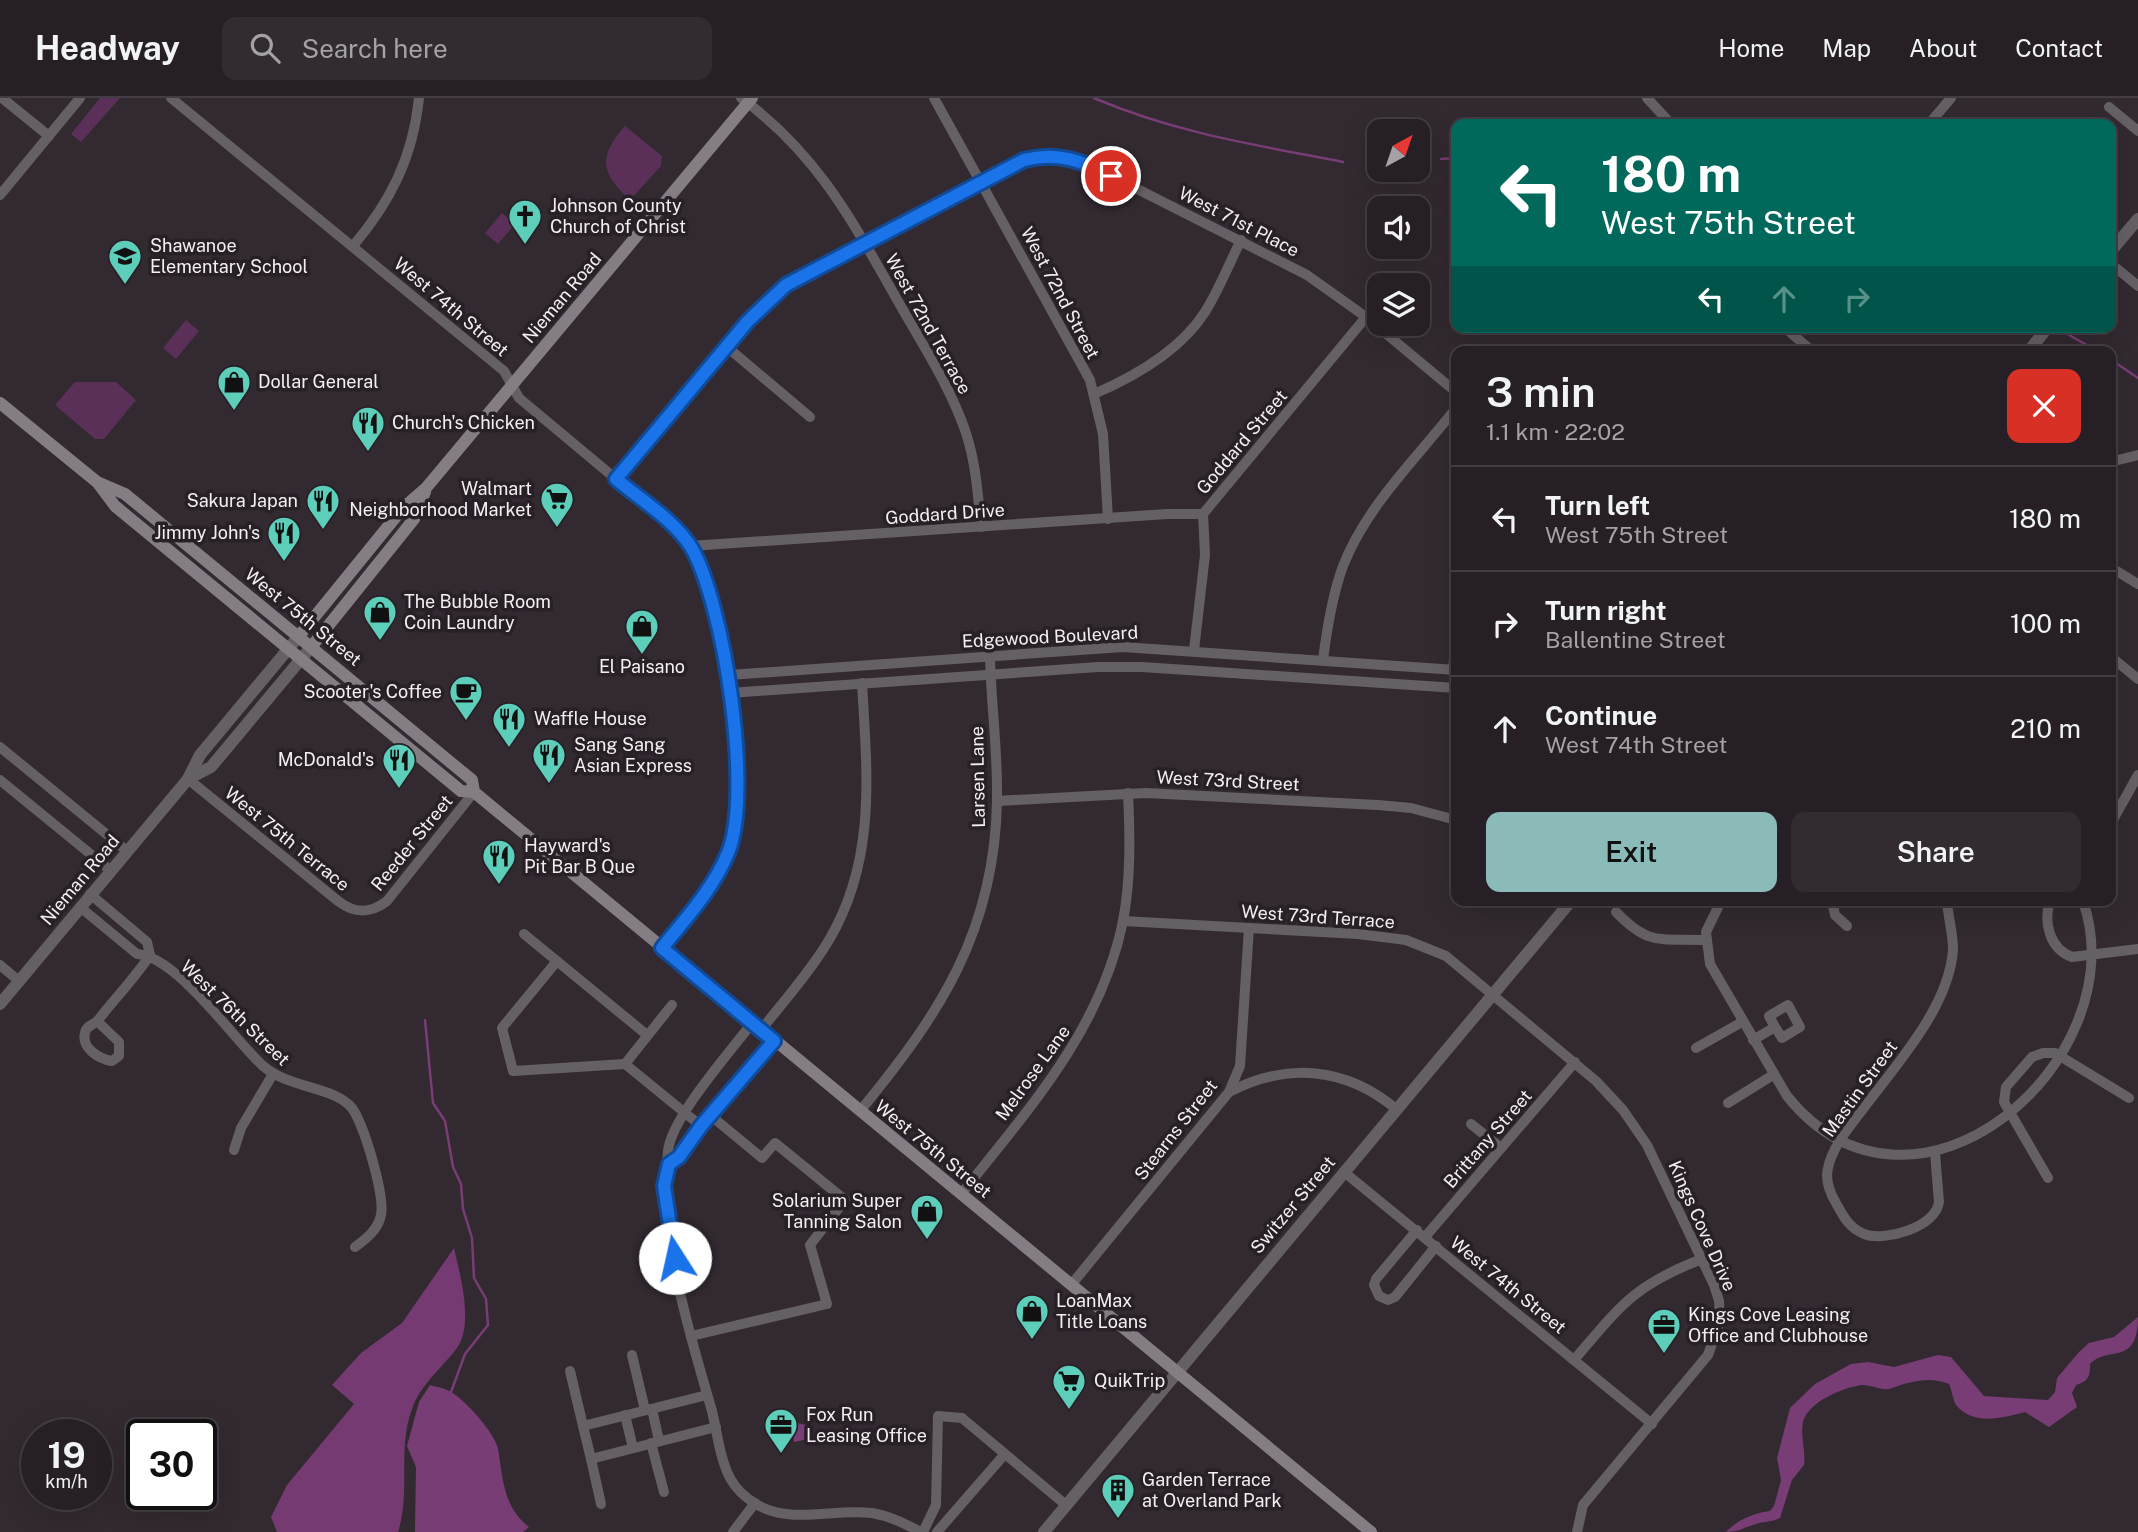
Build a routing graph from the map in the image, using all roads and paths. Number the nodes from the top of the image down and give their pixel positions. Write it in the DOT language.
graph roads {
  1 [pos="2,98"];
  2 [pos="80,98"];
  3 [pos="171,98"];
  4 [pos="419,98"];
  5 [pos="934,98"];
  6 [pos="1647,98"];
  7 [pos="1951,98"];
  8 [pos="747,100"];
  9 [pos="2109,107"];
  10 [pos="1666,119"];
  11 [pos="1933,119"];
  12 [pos="2138,131"];
  13 [pos="49,136"];
  14 [pos="982,181"];
  15 [pos="0,195"];
  16 [pos="2138,219"];
  17 [pos="1241,240"];
  18 [pos="864,242"];
  19 [pos="2116,245"];
  20 [pos="353,246"];
  21 [pos="2116,268"];
  22 [pos="2138,286"];
  23 [pos="1366,317"];
  24 [pos="1791,333"];
  25 [pos="1806,346"];
  26 [pos="727,347"];
  27 [pos="511,386"];
  28 [pos="1451,388"];
  29 [pos="1094,394"];
  30 [pos="0,403"];
  31 [pos="1451,414"];
  32 [pos="810,417"];
  33 [pos="2138,455"];
  34 [pos="2116,460"];
  35 [pos="616,479"];
  36 [pos="97,482"];
  37 [pos="426,488"];
  38 [pos="1203,514"];
  39 [pos="1108,519"];
  40 [pos="981,527"];
  41 [pos="690,545"];
  42 [pos="2116,570"];
  43 [pos="2138,583"];
  44 [pos="299,636"];
  45 [pos="312,646"];
  46 [pos="289,649"];
  47 [pos="1194,650"];
  48 [pos="990,656"];
  49 [pos="301,659"];
  50 [pos="1323,660"];
  51 [pos="2116,661"];
  52 [pos="1451,670"];
  53 [pos="990,674"];
  54 [pos="729,675"];
  55 [pos="2138,679"];
  56 [pos="862,683"];
  57 [pos="1451,688"];
  58 [pos="730,693"];
  59 [pos="0,747"];
  60 [pos="2138,775"];
  61 [pos="188,779"];
  62 [pos="0,780"];
  63 [pos="474,792"];
  64 [pos="1128,793"];
  65 [pos="997,801"];
  66 [pos="2116,814"];
  67 [pos="1451,819"];
  68 [pos="127,850"];
  69 [pos="110,870"];
  70 [pos="90,894"];
  71 [pos="1567,906"];
  72 [pos="1718,906"];
  73 [pos="1833,906"];
  74 [pos="1947,906"];
  75 [pos="2049,906"];
  76 [pos="2086,906"];
  77 [pos="80,907"];
  78 [pos="370,911"];
  79 [pos="1616,912"];
  80 [pos="1123,920"];
  81 [pos="1847,926"];
  82 [pos="1249,928"];
  83 [pos="524,934"];
  84 [pos="1706,940"];
  85 [pos="662,948"];
  86 [pos="2138,948"];
  87 [pos="149,955"];
  88 [pos="2103,957"];
  89 [pos="557,961"];
  90 [pos="0,965"];
  91 [pos="19,981"];
  92 [pos="1494,993"];
  93 [pos="0,1004"];
  94 [pos="672,1005"];
  95 [pos="98,1021"];
  96 [pos="1742,1022"];
  97 [pos="757,1026"];
  98 [pos="1775,1027"];
  99 [pos="647,1035"];
  100 [pos="1753,1040"];
  101 [pos="774,1041"];
  102 [pos="1696,1048"];
  103 [pos="1574,1062"];
  104 [pos="625,1064"];
  105 [pos="274,1074"];
  106 [pos="1773,1075"];
  107 [pos="1229,1092"];
  108 [pos="2129,1098"];
  109 [pos="1728,1103"];
  110 [pos="1396,1109"];
  111 [pos="860,1111"];
  112 [pos="684,1112"];
  113 [pos="710,1115"];
  114 [pos="2019,1121"];
  115 [pos="1471,1124"];
  116 [pos="701,1126"];
  117 [pos="1841,1140"];
  118 [pos="1501,1148"];
  119 [pos="234,1150"];
  120 [pos="1935,1153"];
  121 [pos="669,1164"];
  122 [pos="1344,1172"];
  123 [pos="2049,1178"];
  124 [pos="961,1194"];
  125 [pos="1421,1233"];
  126 [pos="1436,1246"];
  127 [pos="355,1247"];
  128 [pos="1702,1259"];
  129 [pos="1071,1284"];
  130 [pos="691,1336"];
  131 [pos="632,1355"];
  132 [pos="1574,1360"];
  133 [pos="570,1371"];
  134 [pos="1176,1371"];
  135 [pos="707,1395"];
  136 [pos="649,1409"];
  137 [pos="625,1415"];
  138 [pos="1651,1424"];
  139 [pos="583,1426"];
  140 [pos="716,1427"];
  141 [pos="655,1442"];
  142 [pos="633,1448"];
  143 [pos="1004,1455"];
  144 [pos="591,1459"];
  145 [pos="664,1492"];
  146 [pos="755,1503"];
  147 [pos="601,1504"];
  148 [pos="1066,1505"];
  149 [pos="733,1532"];
  150 [pos="922,1532"];
  151 [pos="937,1532"];
  152 [pos="1044,1532"];
  153 [pos="1371,1532"];
  154 [pos="1577,1532"];
  1 -- 13 [label="street"];
  2 -- 13 [label="street"];
  3 -- 20 [label="street, West 74th Street"];
  4 -- 20 [label="street"];
  5 -- 14 [label="street, West 72nd Street"];
  6 -- 10 [label="street"];
  7 -- 11 [label="street"];
  8 -- 18 [label="street, West 72nd Terrace"];
  8 -- 27 [label="main road, Nieman Road"];
  9 -- 12 [label="street"];
  13 -- 15 [label="street"];
  14 -- 17 [label="street, West 71st Place"];
  14 -- 18 [label="street"];
  14 -- 29 [label="street, West 72nd Street"];
  16 -- 19 [label="street"];
  17 -- 23 [label="street, West 71st Place"];
  17 -- 29 [label="street"];
  18 -- 26 [label="street"];
  18 -- 40 [label="street, West 72nd Terrace"];
  20 -- 27 [label="street, West 74th Street"];
  21 -- 22 [label="street"];
  23 -- 28 [label="street, West 71st Place"];
  23 -- 38 [label="street, Goddard Street"];
  24 -- 25 [label="street"];
  26 -- 32 [label="street"];
  26 -- 35 [label="street"];
  27 -- 35 [label="street, West 74th Street"];
  27 -- 37 [label="main road, Nieman Road"];
  29 -- 39 [label="street, West 72nd Street"];
  30 -- 36 [label="main road, West 75th Street"];
  31 -- 50 [label="street"];
  33 -- 34 [label="street"];
  35 -- 41 [label="street, West 74th Street"];
  36 -- 44 [label="main road, West 75th Street"];
  36 -- 46 [label="main road, West 75th Street"];
  37 -- 44 [label="main road, Nieman Road"];
  37 -- 45 [label="main road, Nieman Road"];
  38 -- 39 [label="street, Goddard Drive"];
  38 -- 47 [label="street, Goddard Street"];
  39 -- 40 [label="street, Goddard Drive"];
  40 -- 41 [label="street, Goddard Drive"];
  41 -- 54 [label="street, West 74th Street"];
  42 -- 43 [label="street"];
  44 -- 45 [label="main road, West 75th Street"];
  44 -- 46 [label="street, Nieman Road"];
  45 -- 49 [label="street, Nieman Road"];
  45 -- 63 [label="main road, West 75th Street"];
  46 -- 49 [label="main road, West 75th Street"];
  46 -- 61 [label="street, Nieman Road"];
  47 -- 48 [label="street, Edgewood Boulevard"];
  47 -- 50 [label="street, Edgewood Boulevard"];
  48 -- 53 [label="street, Larsen Lane"];
  48 -- 54 [label="street, Edgewood Boulevard"];
  49 -- 61 [label="street, Nieman Road"];
  49 -- 63 [label="main road, West 75th Street"];
  50 -- 52 [label="street, Edgewood Boulevard"];
  51 -- 55 [label="street"];
  53 -- 56 [label="street, Edgewood Boulevard"];
  53 -- 57 [label="street, Edgewood Boulevard"];
  53 -- 65 [label="street, Larsen Lane"];
  54 -- 58 [label="street, West 74th Street"];
  56 -- 58 [label="street, Edgewood Boulevard"];
  56 -- 97 [label="street"];
  58 -- 85 [label="street, West 74th Street"];
  59 -- 68 [label="street"];
  60 -- 66 [label="street"];
  61 -- 68 [label="street, Nieman Road"];
  61 -- 78 [label="street, West 75th Terrace"];
  62 -- 69 [label="street"];
  63 -- 78 [label="street, Reeder Street"];
  63 -- 85 [label="main road, West 75th Street"];
  64 -- 65 [label="street, West 73rd Street"];
  64 -- 67 [label="street, West 73rd Street"];
  64 -- 80 [label="street, Melrose Lane"];
  65 -- 111 [label="street, Larsen Lane"];
  68 -- 69 [label="street, Nieman Road"];
  69 -- 70 [label="street, Nieman Road"];
  70 -- 77 [label="street, Nieman Road"];
  70 -- 87 [label="street, West 76th Street"];
  71 -- 92 [label="street, Switzer Street"];
  72 -- 84 [label="street"];
  73 -- 81 [label="street"];
  74 -- 117 [label="street, Mastin Street"];
  75 -- 88 [label="street"];
  76 -- 88 [label="street"];
  77 -- 87 [label="street, West 76th Street"];
  77 -- 91 [label="street, Nieman Road"];
  79 -- 84 [label="street"];
  80 -- 82 [label="street, West 73rd Terrace"];
  80 -- 124 [label="street, Melrose Lane"];
  82 -- 92 [label="street, West 73rd Terrace"];
  82 -- 107 [label="street, Stearns Street"];
  83 -- 89 [label="street"];
  84 -- 96 [label="street"];
  85 -- 97 [label="main road, West 75th Street"];
  86 -- 88 [label="street"];
  87 -- 95 [label="street"];
  87 -- 105 [label="street, West 76th Street"];
  89 -- 99 [label="street"];
  89 -- 104 [label="street"];
  90 -- 91 [label="street"];
  91 -- 93 [label="street, Nieman Road"];
  92 -- 103 [label="street, Kings Cove Drive"];
  92 -- 110 [label="street, Switzer Street"];
  94 -- 99 [label="street"];
  96 -- 100 [label="street"];
  96 -- 102 [label="street"];
  97 -- 101 [label="main road, West 75th Street"];
  97 -- 112 [label="street"];
  98 -- 100 [label="street"];
  99 -- 104 [label="street"];
  100 -- 106 [label="street"];
  101 -- 111 [label="main road, West 75th Street"];
  101 -- 113 [label="street"];
  103 -- 118 [label="street, Brittany Street"];
  103 -- 128 [label="street, Kings Cove Drive"];
  104 -- 112 [label="street"];
  105 -- 119 [label="street"];
  105 -- 127 [label="street, West 76th Street"];
  106 -- 109 [label="street"];
  106 -- 117 [label="street"];
  107 -- 110 [label="street"];
  107 -- 129 [label="street, Stearns Street"];
  108 -- 114 [label="street"];
  110 -- 122 [label="street, Switzer Street"];
  111 -- 124 [label="main road, West 75th Street"];
  112 -- 116 [label="street"];
  112 -- 121 [label="street"];
  113 -- 116 [label="street"];
  113 -- 130 [label="street"];
  114 -- 120 [label="street"];
  114 -- 123 [label="street"];
  115 -- 118 [label="street"];
  116 -- 121 [label="street"];
  117 -- 120 [label="street"];
  117 -- 120 [label="street, Mastin Street"];
  118 -- 125 [label="street, Brittany Street"];
  121 -- 130 [label="street"];
  122 -- 125 [label="street, West 74th Street"];
  122 -- 134 [label="street, Switzer Street"];
  124 -- 129 [label="main road, West 75th Street"];
  125 -- 126 [label="street, West 74th Street"];
  125 -- 126 [label="street, Brittany Street"];
  126 -- 132 [label="street, West 74th Street"];
  128 -- 132 [label="street"];
  128 -- 138 [label="street, Kings Cove Drive"];
  129 -- 134 [label="main road, West 75th Street"];
  130 -- 135 [label="street"];
  131 -- 136 [label="street"];
  132 -- 138 [label="street, West 74th Street"];
  133 -- 139 [label="street"];
  134 -- 148 [label="street, Switzer Street"];
  134 -- 153 [label="main road, West 75th Street"];
  135 -- 136 [label="street"];
  135 -- 140 [label="street"];
  136 -- 137 [label="street"];
  136 -- 141 [label="street"];
  137 -- 139 [label="street"];
  137 -- 142 [label="street"];
  138 -- 154 [label="street, Kings Cove Drive"];
  139 -- 144 [label="street"];
  140 -- 141 [label="street"];
  140 -- 146 [label="street"];
  141 -- 142 [label="street"];
  141 -- 145 [label="street"];
  142 -- 144 [label="street"];
  143 -- 148 [label="street"];
  143 -- 150 [label="street"];
  143 -- 151 [label="street"];
  144 -- 147 [label="street"];
  146 -- 149 [label="street"];
  146 -- 150 [label="street"];
  148 -- 152 [label="street, Switzer Street"];
}
